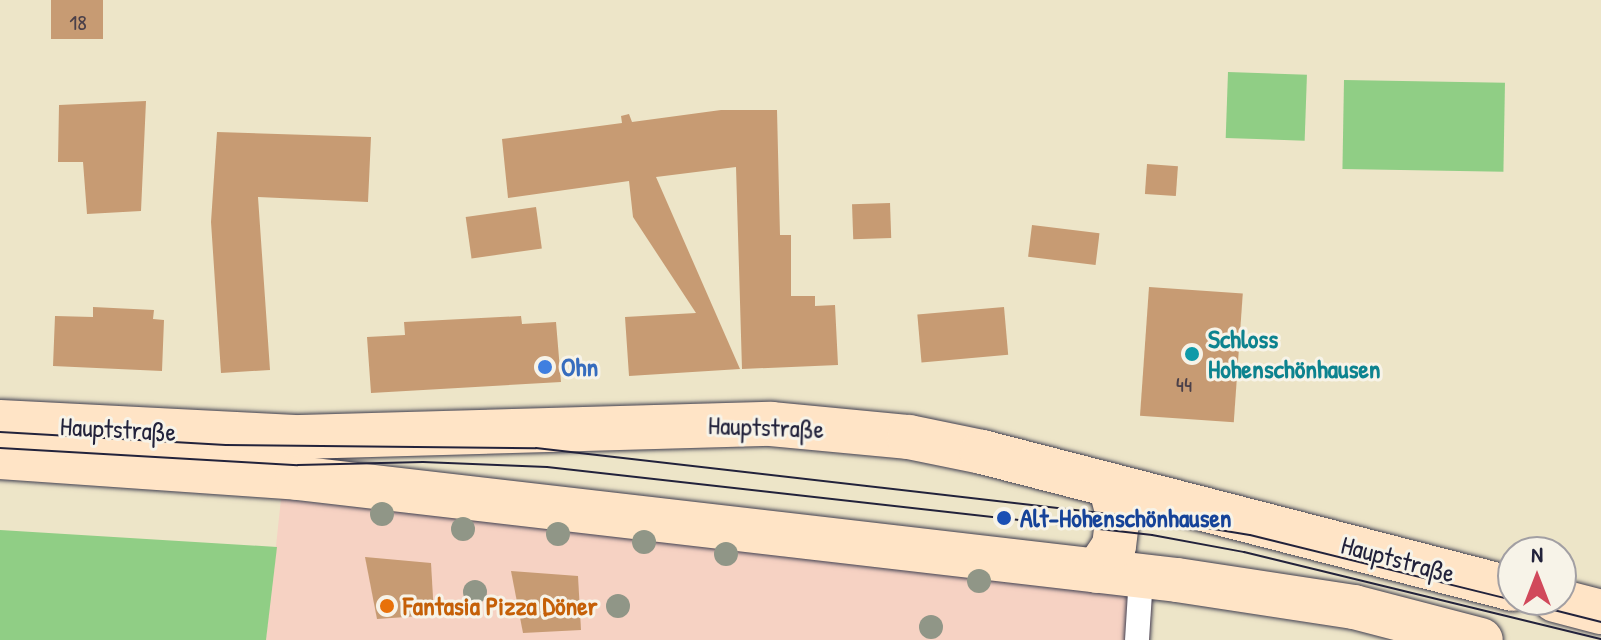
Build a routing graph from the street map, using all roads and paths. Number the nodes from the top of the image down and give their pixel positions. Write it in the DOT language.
graph roads {
  1 [pos="0,422"];
  2 [pos="0,457"];
  3 [pos="299,457"];
  4 [pos="1110,485"];
  5 [pos="1097,571"];
  6 [pos="1141,576"];
  7 [pos="1497,585"];
  8 [pos="1577,606"];
  9 [pos="1601,612"];
  10 [pos="1137,640"];
  11 [pos="1481,640"];
  1 -- 3 [label="main road, Hauptstraße"];
  2 -- 3 [label="main road, Hauptstraße"];
  3 -- 4 [label="main road, Hauptstraße"];
  3 -- 5 [label="main road, Hauptstraße"];
  4 -- 5 [label="main road"];
  4 -- 7 [label="main road, Hauptstraße"];
  5 -- 6 [label="main road, Hauptstraße"];
  6 -- 10 [label="lane"];
  6 -- 11 [label="main road, Hauptstraße"];
  8 -- 9 [label="main road"];
}
